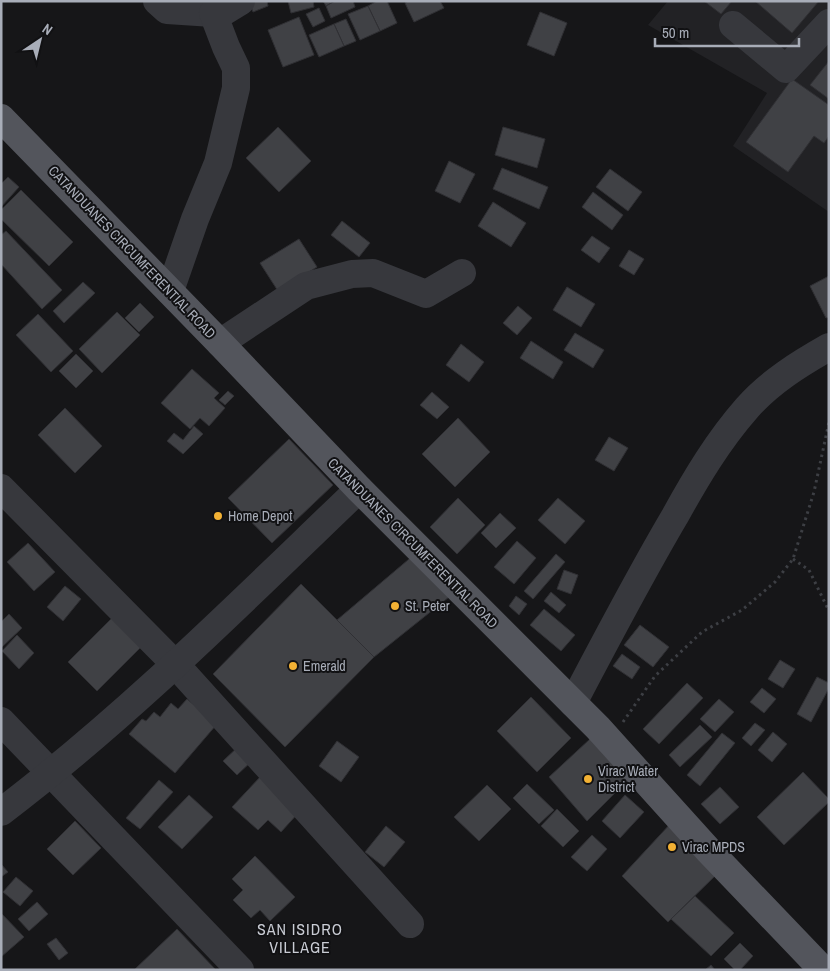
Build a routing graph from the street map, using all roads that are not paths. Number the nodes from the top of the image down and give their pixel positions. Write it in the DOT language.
graph roads {
  1 [pos="157,1"];
  2 [pos="241,1"];
  3 [pos="213,13"];
  4 [pos="829,23"];
  5 [pos="733,24"];
  6 [pos="1,118"];
  7 [pos="462,273"];
  8 [pos="170,291"];
  9 [pos="220,342"];
  10 [pos="829,347"];
  11 [pos="1,488"];
  12 [pos="359,490"];
  13 [pos="175,664"];
  14 [pos="573,703"];
  15 [pos="1,721"];
  16 [pos="52,774"];
  17 [pos="1,812"];
  18 [pos="410,924"];
  19 [pos="824,965"];
  20 [pos="240,970"];
  1 -- 3 [label="street"];
  2 -- 3 [label="street"];
  3 -- 8 [label="street"];
  4 -- 5 [label="street"];
  6 -- 8 [label="main road, CATANDUANES CIRCUMFERENTIAL ROAD"];
  7 -- 9 [label="street"];
  8 -- 9 [label="main road, CATANDUANES CIRCUMFERENTIAL ROAD"];
  9 -- 12 [label="main road, CATANDUANES CIRCUMFERENTIAL ROAD"];
  10 -- 14 [label="street"];
  11 -- 13 [label="street"];
  12 -- 13 [label="street"];
  12 -- 14 [label="main road, CATANDUANES CIRCUMFERENTIAL ROAD"];
  13 -- 16 [label="street"];
  13 -- 18 [label="street"];
  14 -- 19 [label="main road, CATANDUANES CIRCUMFERENTIAL ROAD"];
  15 -- 16 [label="street"];
  16 -- 17 [label="street"];
  16 -- 20 [label="street"];
}
